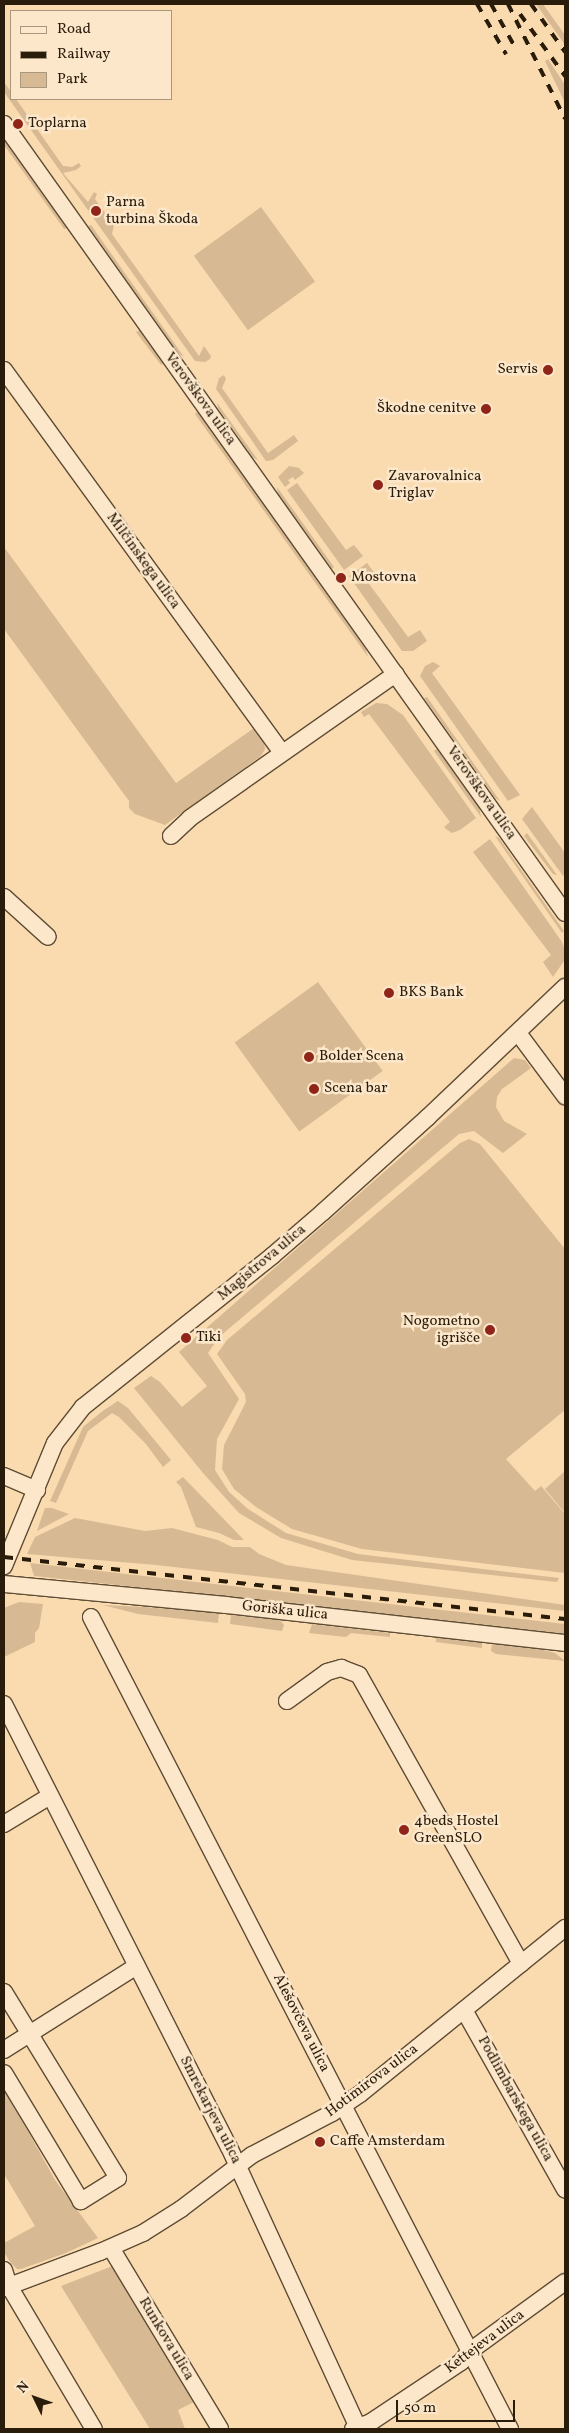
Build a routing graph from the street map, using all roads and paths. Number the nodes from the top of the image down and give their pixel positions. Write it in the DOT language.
graph roads {
  1 [pos="4,124"];
  2 [pos="4,370"];
  3 [pos="396,674"];
  4 [pos="282,752"];
  5 [pos="171,836"];
  6 [pos="4,897"];
  7 [pos="565,913"];
  8 [pos="48,937"];
  9 [pos="565,987"];
  10 [pos="518,1033"];
  11 [pos="565,1096"];
  12 [pos="4,1476"];
  13 [pos="37,1490"];
  14 [pos="4,1566"];
  15 [pos="4,1584"];
  16 [pos="91,1617"];
  17 [pos="565,1643"];
  18 [pos="287,1701"];
  19 [pos="4,1704"];
  20 [pos="50,1796"];
  21 [pos="4,1824"];
  22 [pos="565,1928"];
  23 [pos="521,1964"];
  24 [pos="137,1966"];
  25 [pos="4,1992"];
  26 [pos="464,2010"];
  27 [pos="29,2034"];
  28 [pos="4,2050"];
  29 [pos="4,2073"];
  30 [pos="344,2106"];
  31 [pos="238,2166"];
  32 [pos="565,2189"];
  33 [pos="111,2248"];
  34 [pos="4,2270"];
  35 [pos="565,2282"];
  36 [pos="7,2287"];
  37 [pos="470,2351"];
  38 [pos="356,2428"];
  39 [pos="94,2429"];
  40 [pos="220,2429"];
  41 [pos="510,2429"];
  1 -- 3 [label="street, Verovškova ulica"];
  2 -- 4 [label="street, Milčinskega ulica"];
  3 -- 4 [label="street"];
  3 -- 7 [label="street, Verovškova ulica"];
  4 -- 5 [label="street"];
  6 -- 8 [label="street"];
  9 -- 10 [label="street, Magistrova ulica"];
  10 -- 11 [label="street"];
  10 -- 13 [label="street, Magistrova ulica"];
  12 -- 13 [label="street"];
  13 -- 14 [label="street, Magistrova ulica"];
  15 -- 17 [label="street, Goriška ulica"];
  16 -- 30 [label="street, Alešovčeva ulica"];
  18 -- 23 [label="street"];
  19 -- 20 [label="street, Smrekarjeva ulica"];
  20 -- 21 [label="street"];
  20 -- 24 [label="street, Smrekarjeva ulica"];
  22 -- 23 [label="street, Hotimirova ulica"];
  23 -- 26 [label="street, Hotimirova ulica"];
  24 -- 27 [label="street"];
  24 -- 31 [label="street, Smrekarjeva ulica"];
  25 -- 27 [label="street"];
  26 -- 30 [label="street, Hotimirova ulica"];
  26 -- 32 [label="street, Podlimbarskega ulica"];
  27 -- 28 [label="street"];
  27 -- 29 [label="street"];
  30 -- 31 [label="street, Hotimirova ulica"];
  30 -- 37 [label="street, Alešovčeva ulica"];
  31 -- 33 [label="street, Hotimirova ulica"];
  31 -- 38 [label="street, Smrekarjeva ulica"];
  33 -- 36 [label="street, Hotimirova ulica"];
  33 -- 40 [label="street, Runkova ulica"];
  34 -- 36 [label="street"];
  35 -- 37 [label="street, Kettejeva ulica"];
  36 -- 39 [label="street"];
  37 -- 38 [label="street, Kettejeva ulica"];
  37 -- 41 [label="street, Alešovčeva ulica"];
}
